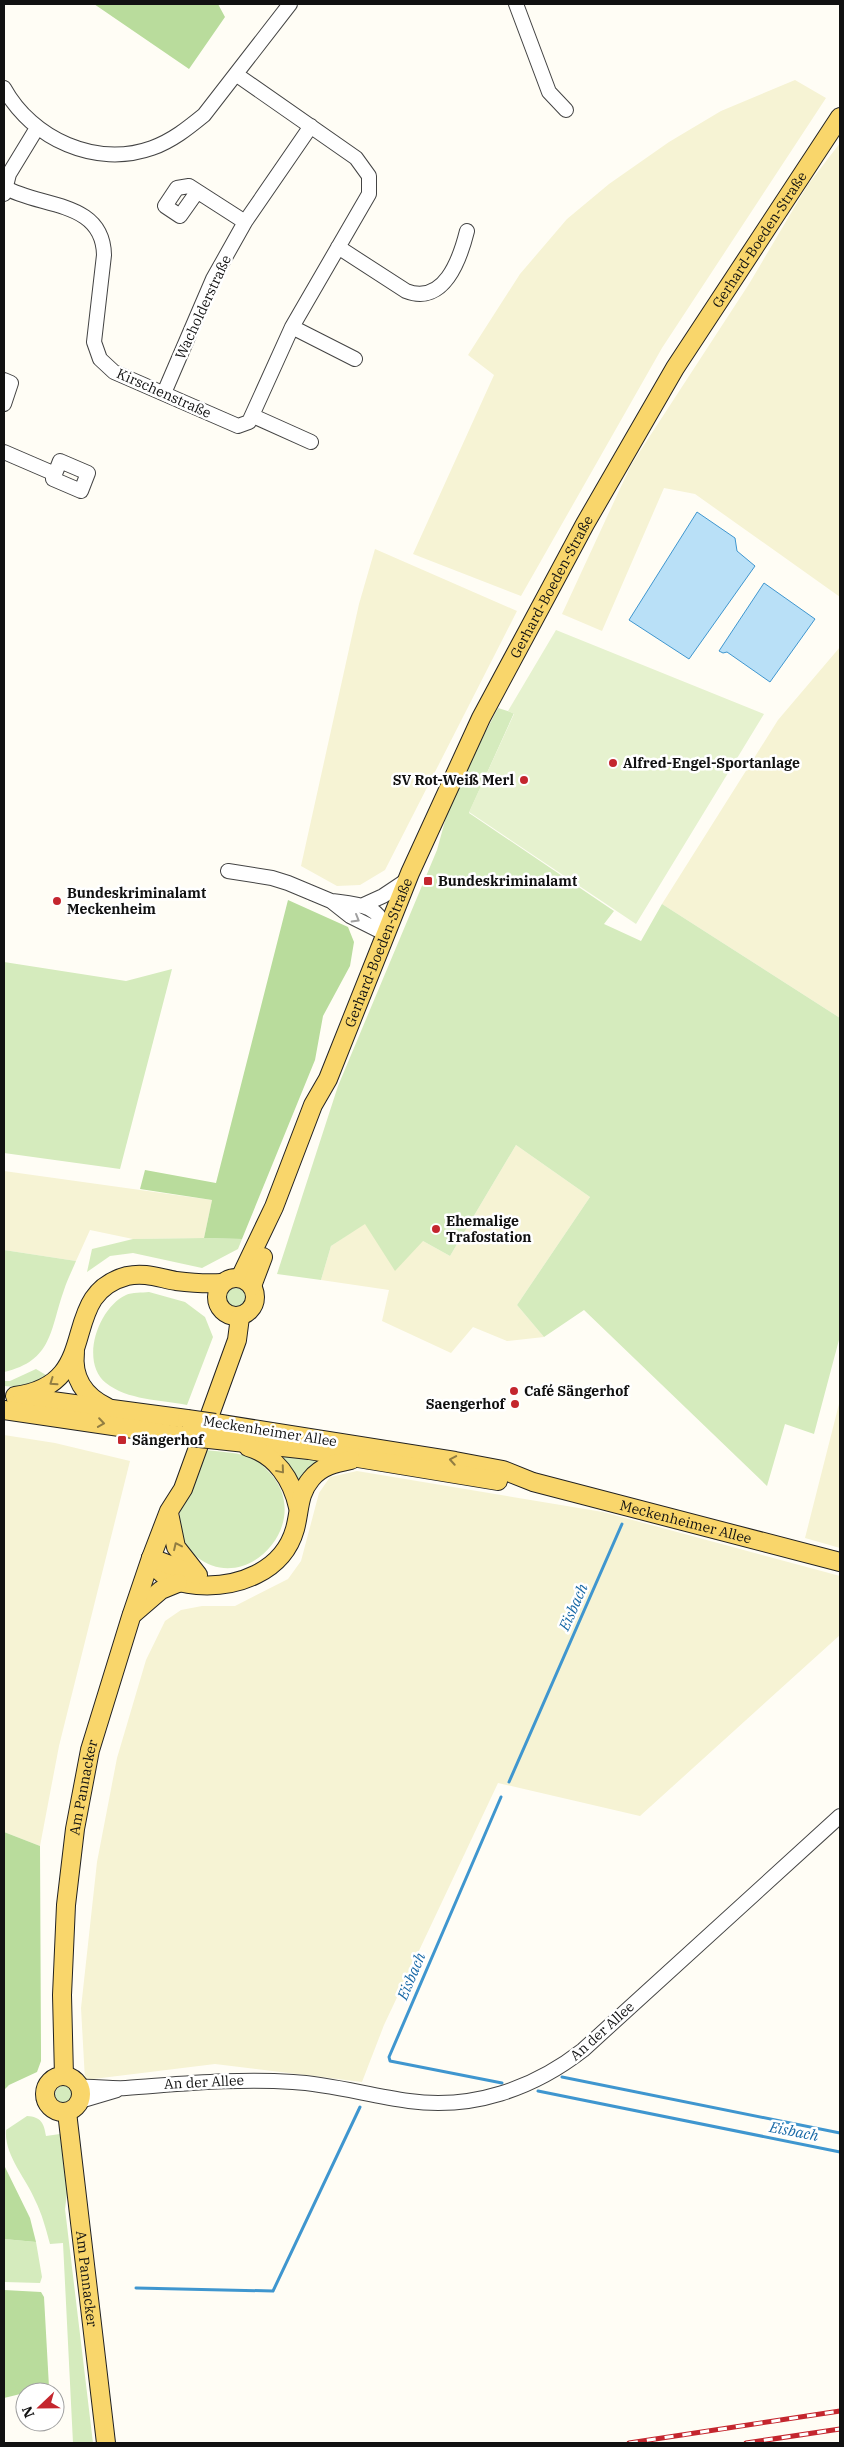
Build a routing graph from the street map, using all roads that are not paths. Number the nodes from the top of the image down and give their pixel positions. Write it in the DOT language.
graph roads {
  1 [pos="290,4"];
  2 [pos="516,4"];
  3 [pos="237,75"];
  4 [pos="4,88"];
  5 [pos="566,110"];
  6 [pos="838,118"];
  7 [pos="311,126"];
  8 [pos="37,128"];
  9 [pos="4,190"];
  10 [pos="198,192"];
  11 [pos="245,222"];
  12 [pos="467,231"];
  13 [pos="338,247"];
  14 [pos="292,327"];
  15 [pos="355,359"];
  16 [pos="7,382"];
  17 [pos="164,394"];
  18 [pos="4,404"];
  19 [pos="252,416"];
  20 [pos="311,442"];
  21 [pos="4,452"];
  22 [pos="55,474"];
  23 [pos="228,871"];
  24 [pos="407,880"];
  25 [pos="331,901"];
  26 [pos="360,906"];
  27 [pos="384,933"];
  28 [pos="174,1280"];
  29 [pos="246,1282"];
  30 [pos="222,1283"];
  31 [pos="217,1302"];
  32 [pos="234,1316"];
  33 [pos="75,1349"];
  34 [pos="9,1395"];
  35 [pos="109,1409"];
  36 [pos="4,1410"];
  37 [pos="216,1434"];
  38 [pos="360,1458"];
  39 [pos="533,1482"];
  40 [pos="298,1507"];
  41 [pos="169,1511"];
  42 [pos="151,1558"];
  43 [pos="840,1562"];
  44 [pos="198,1575"];
  45 [pos="178,1583"];
  46 [pos="231,1583"];
  47 [pos="130,1616"];
  48 [pos="840,1816"];
  49 [pos="64,2076"];
  50 [pos="80,2094"];
  51 [pos="66,2112"];
  52 [pos="106,2443"];
  1 -- 3 [label="street"];
  2 -- 5 [label="street"];
  3 -- 7 [label="street"];
  3 -- 8 [label="street"];
  4 -- 8 [label="street"];
  6 -- 24 [label="main road, Gerhard-Boeden-Straße"];
  7 -- 11 [label="street, Wacholderstraße"];
  7 -- 13 [label="street"];
  8 -- 9 [label="street"];
  9 -- 17 [label="street, Kirschenstraße"];
  10 -- 11 [label="street"];
  11 -- 17 [label="street, Wacholderstraße"];
  12 -- 13 [label="street"];
  13 -- 14 [label="street"];
  14 -- 15 [label="street"];
  14 -- 19 [label="street"];
  16 -- 18 [label="street"];
  17 -- 19 [label="street, Kirschenstraße"];
  19 -- 20 [label="street"];
  21 -- 22 [label="street"];
  23 -- 25 [label="street"];
  24 -- 26 [label="street"];
  24 -- 27 [label="main road, Gerhard-Boeden-Straße"];
  25 -- 26 [label="street"];
  25 -- 27 [label="street, one-way"];
  26 -- 27 [label="street"];
  27 -- 29 [label="main road, Gerhard-Boeden-Straße"];
  28 -- 30 [label="main road"];
  28 -- 31 [label="main road"];
  28 -- 33 [label="main road"];
  29 -- 30 [label="main road"];
  29 -- 32 [label="main road, Gerhard-Boeden-Straße"];
  30 -- 31 [label="main road"];
  31 -- 32 [label="main road"];
  32 -- 41 [label="main road, Am Pannacker"];
  33 -- 34 [label="main road, one-way"];
  33 -- 35 [label="main road"];
  34 -- 35 [label="main road, Meckenheimer Allee"];
  35 -- 37 [label="main road, Meckenheimer Allee, bridge"];
  36 -- 37 [label="main road, Meckenheimer Allee, one-way, bridge"];
  37 -- 38 [label="main road, Meckenheimer Allee"];
  39 -- 37 [label="main road, Meckenheimer Allee, one-way"];
  37 -- 40 [label="main road, one-way"];
  38 -- 39 [label="main road, Meckenheimer Allee"];
  38 -- 40 [label="main road"];
  39 -- 43 [label="main road, Meckenheimer Allee"];
  40 -- 46 [label="main road"];
  41 -- 42 [label="main road, Am Pannacker"];
  44 -- 41 [label="main road, one-way"];
  42 -- 44 [label="main road"];
  42 -- 45 [label="main road"];
  42 -- 47 [label="main road, Am Pannacker"];
  44 -- 46 [label="main road"];
  45 -- 46 [label="main road"];
  45 -- 47 [label="main road"];
  47 -- 49 [label="main road, Am Pannacker"];
  48 -- 50 [label="street, An der Allee"];
  49 -- 50 [label="main road"];
  49 -- 51 [label="main road"];
  50 -- 51 [label="main road"];
  51 -- 52 [label="main road, Am Pannacker"];
}
